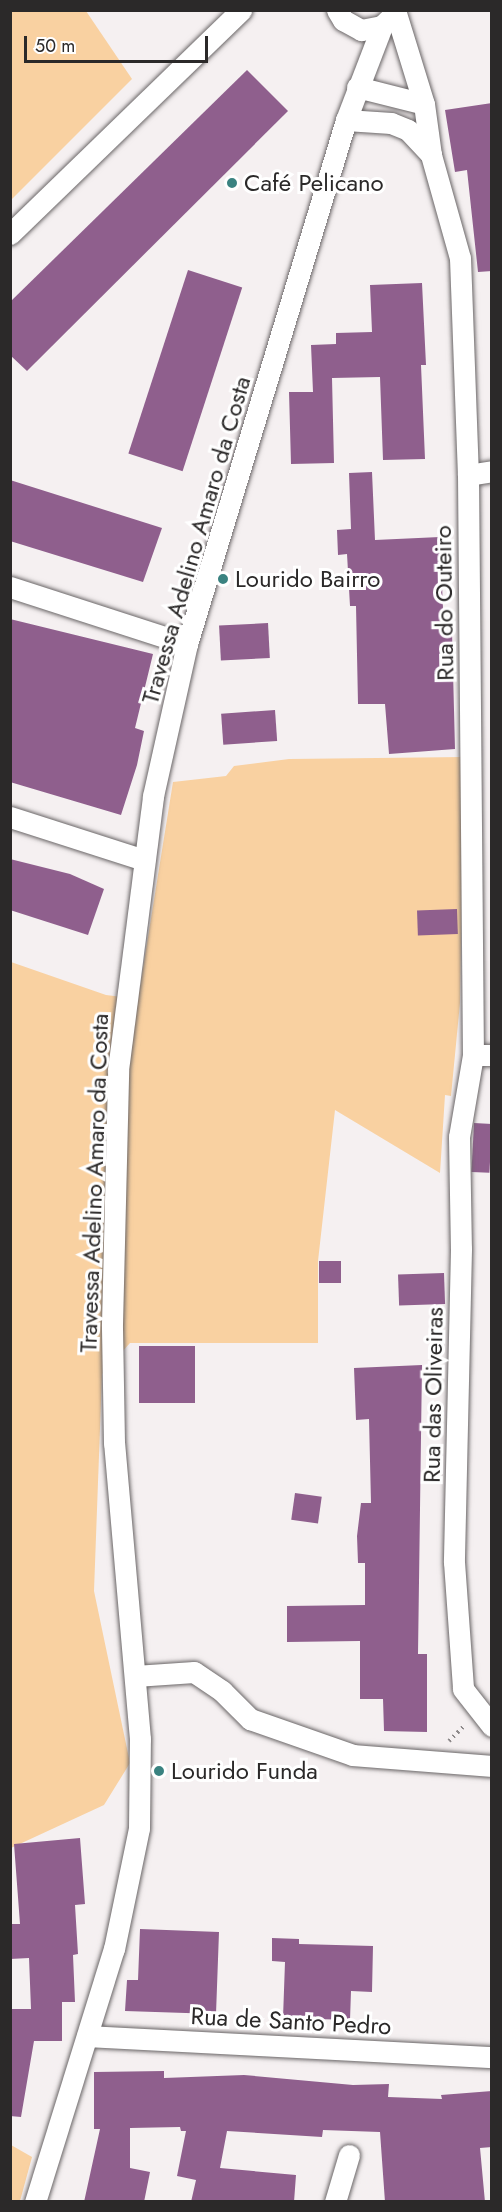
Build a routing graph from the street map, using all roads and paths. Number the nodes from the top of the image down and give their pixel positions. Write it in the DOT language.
graph roads {
  1 [pos="241,10"];
  2 [pos="338,15"];
  3 [pos="390,16"];
  4 [pos="359,80"];
  5 [pos="424,104"];
  6 [pos="346,120"];
  7 [pos="431,156"];
  8 [pos="10,234"];
  9 [pos="492,471"];
  10 [pos="468,475"];
  11 [pos="10,587"];
  12 [pos="187,644"];
  13 [pos="10,817"];
  14 [pos="144,860"];
  15 [pos="482,1055"];
  16 [pos="135,1676"];
  17 [pos="485,1719"];
  18 [pos="429,1760"];
  19 [pos="492,1766"];
  20 [pos="87,2036"];
  21 [pos="492,2057"];
  22 [pos="349,2155"];
  23 [pos="35,2202"];
  24 [pos="335,2202"];
  1 -- 8 [label="street"];
  2 -- 3 [label="street"];
  2 -- 4 [label="street"];
  3 -- 4 [label="street, Travessa Adelino Amaro da Costa"];
  3 -- 5 [label="street, Rua do Outeiro"];
  4 -- 5 [label="street"];
  4 -- 6 [label="street, Travessa Adelino Amaro da Costa"];
  5 -- 7 [label="street, Rua do Outeiro"];
  6 -- 7 [label="street, Rua do Outeiro"];
  6 -- 12 [label="street, Travessa Adelino Amaro da Costa"];
  7 -- 10 [label="street, Rua do Outeiro"];
  9 -- 10 [label="street"];
  10 -- 15 [label="street, Rua do Outeiro"];
  11 -- 12 [label="street"];
  12 -- 14 [label="street, Travessa Adelino Amaro da Costa"];
  13 -- 14 [label="street"];
  14 -- 16 [label="street, Travessa Adelino Amaro da Costa"];
  15 -- 17 [label="street, Rua das Oliveiras"];
  16 -- 18 [label="street"];
  16 -- 20 [label="street, Travessa Adelino Amaro da Costa"];
  17 -- 18 [label="path"];
  18 -- 19 [label="street"];
  20 -- 21 [label="street, Rua de Santo Pedro"];
  20 -- 23 [label="street, Travessa Adelino Amaro da Costa"];
  22 -- 24 [label="street"];
}
